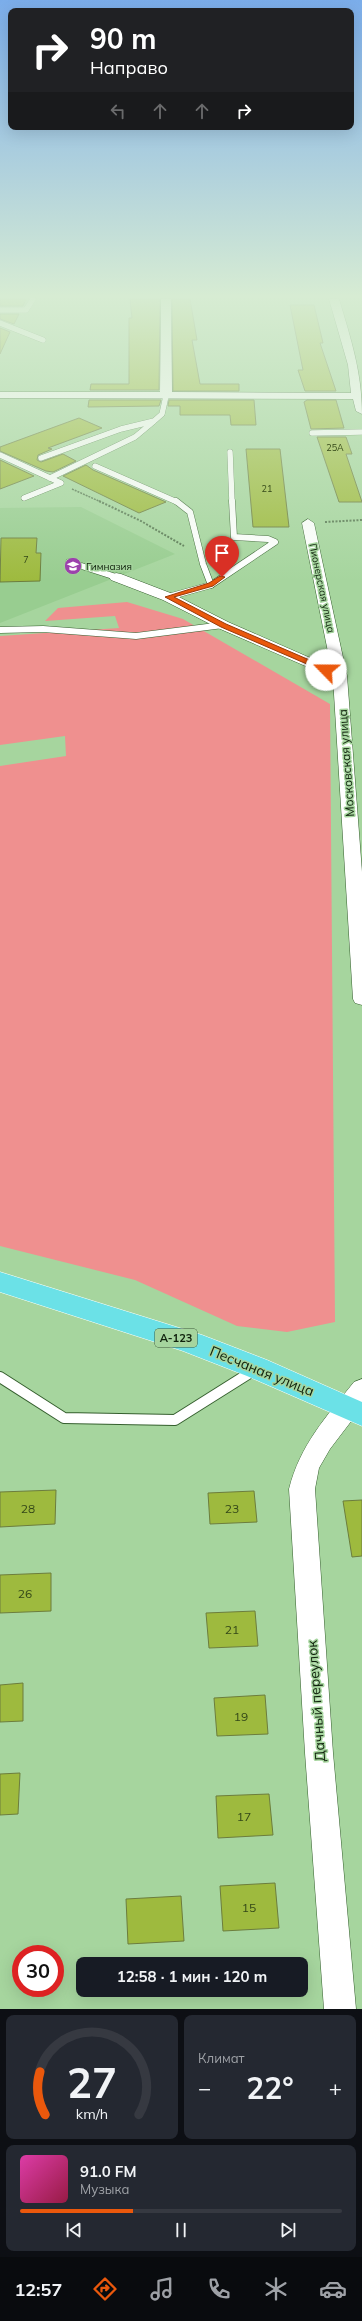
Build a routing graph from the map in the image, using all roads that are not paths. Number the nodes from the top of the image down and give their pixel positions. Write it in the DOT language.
graph roads {
  1 [pos="166,393"];
  2 [pos="357,393"];
  3 [pos="0,395"];
  4 [pos="166,396"];
  5 [pos="357,396"];
  6 [pos="362,411"];
  7 [pos="154,421"];
  8 [pos="362,432"];
  9 [pos="312,433"];
  10 [pos="230,452"];
  11 [pos="0,455"];
  12 [pos="41,458"];
  13 [pos="96,466"];
  14 [pos="50,478"];
  15 [pos="24,498"];
  16 [pos="308,522"];
  17 [pos="68,562"];
  18 [pos="116,578"];
  19 [pos="211,585"];
  20 [pos="168,597"];
  21 [pos="224,626"];
  22 [pos="0,630"];
  23 [pos="340,676"];
  24 [pos="361,982"];
  25 [pos="362,999"];
  26 [pos="0,1282"];
  27 [pos="257,1368"];
  28 [pos="0,1377"];
  29 [pos="357,1404"];
  30 [pos="340,2009"];
  1 -- 4 [label="street"];
  2 -- 5 [label="street"];
  3 -- 4 [label="street"];
  4 -- 5 [label="street"];
  4 -- 7 [label="lane"];
  5 -- 6 [label="street"];
  7 -- 12 [label="lane"];
  7 -- 14 [label="lane"];
  8 -- 9 [label="lane"];
  10 -- 19 [label="lane"];
  11 -- 14 [label="lane"];
  13 -- 19 [label="lane"];
  14 -- 15 [label="lane"];
  16 -- 23 [label="street, Пионерская улица"];
  17 -- 18 [label="lane"];
  18 -- 20 [label="street"];
  19 -- 20 [label="lane"];
  20 -- 21 [label="street"];
  21 -- 22 [label="lane"];
  21 -- 23 [label="street"];
  23 -- 24 [label="street, Московская улица"];
  24 -- 25 [label="street, Московская улица"];
  26 -- 27 [label="main road, Песчаная улица / А-123"];
  27 -- 28 [label="lane"];
  27 -- 29 [label="main road, Песчаная улица / А-123"];
  29 -- 30 [label="street, Дачный переулок"];
}
